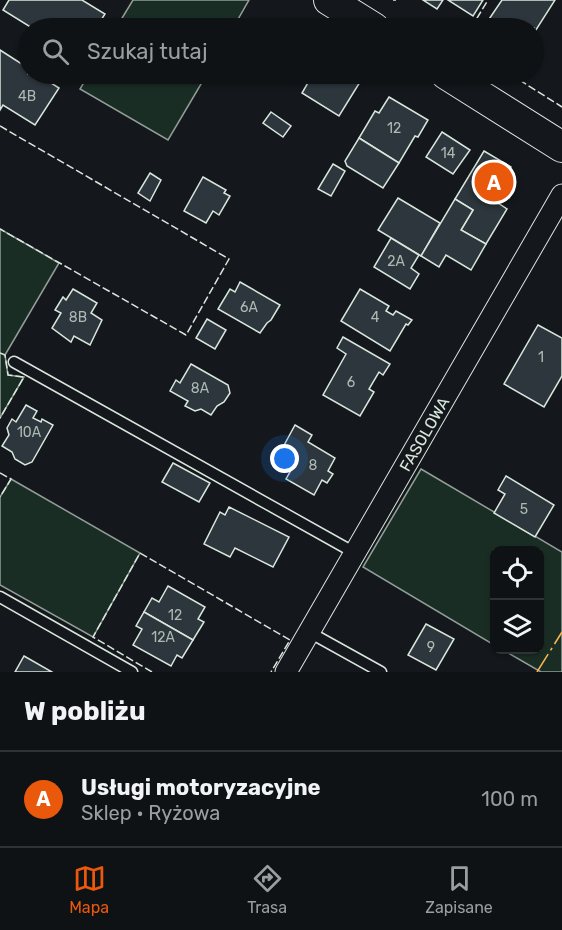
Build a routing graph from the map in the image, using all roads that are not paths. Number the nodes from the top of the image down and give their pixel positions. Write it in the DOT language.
graph roads {
  1 [pos="329,0"];
  2 [pos="358,18"];
  3 [pos="462,84"];
  4 [pos="562,147"];
  5 [pos="562,195"];
  6 [pos="14,362"];
  7 [pos="355,554"];
  8 [pos="0,597"];
  9 [pos="309,632"];
  10 [pos="132,672"];
  11 [pos="286,672"];
  12 [pos="381,672"];
  1 -- 2 [label="street"];
  3 -- 4 [label="street"];
  5 -- 7 [label="street, FASOLOWA"];
  6 -- 7 [label="lane"];
  7 -- 9 [label="street, FASOLOWA"];
  8 -- 10 [label="lane"];
  9 -- 11 [label="street, FASOLOWA"];
  9 -- 12 [label="lane"];
}
